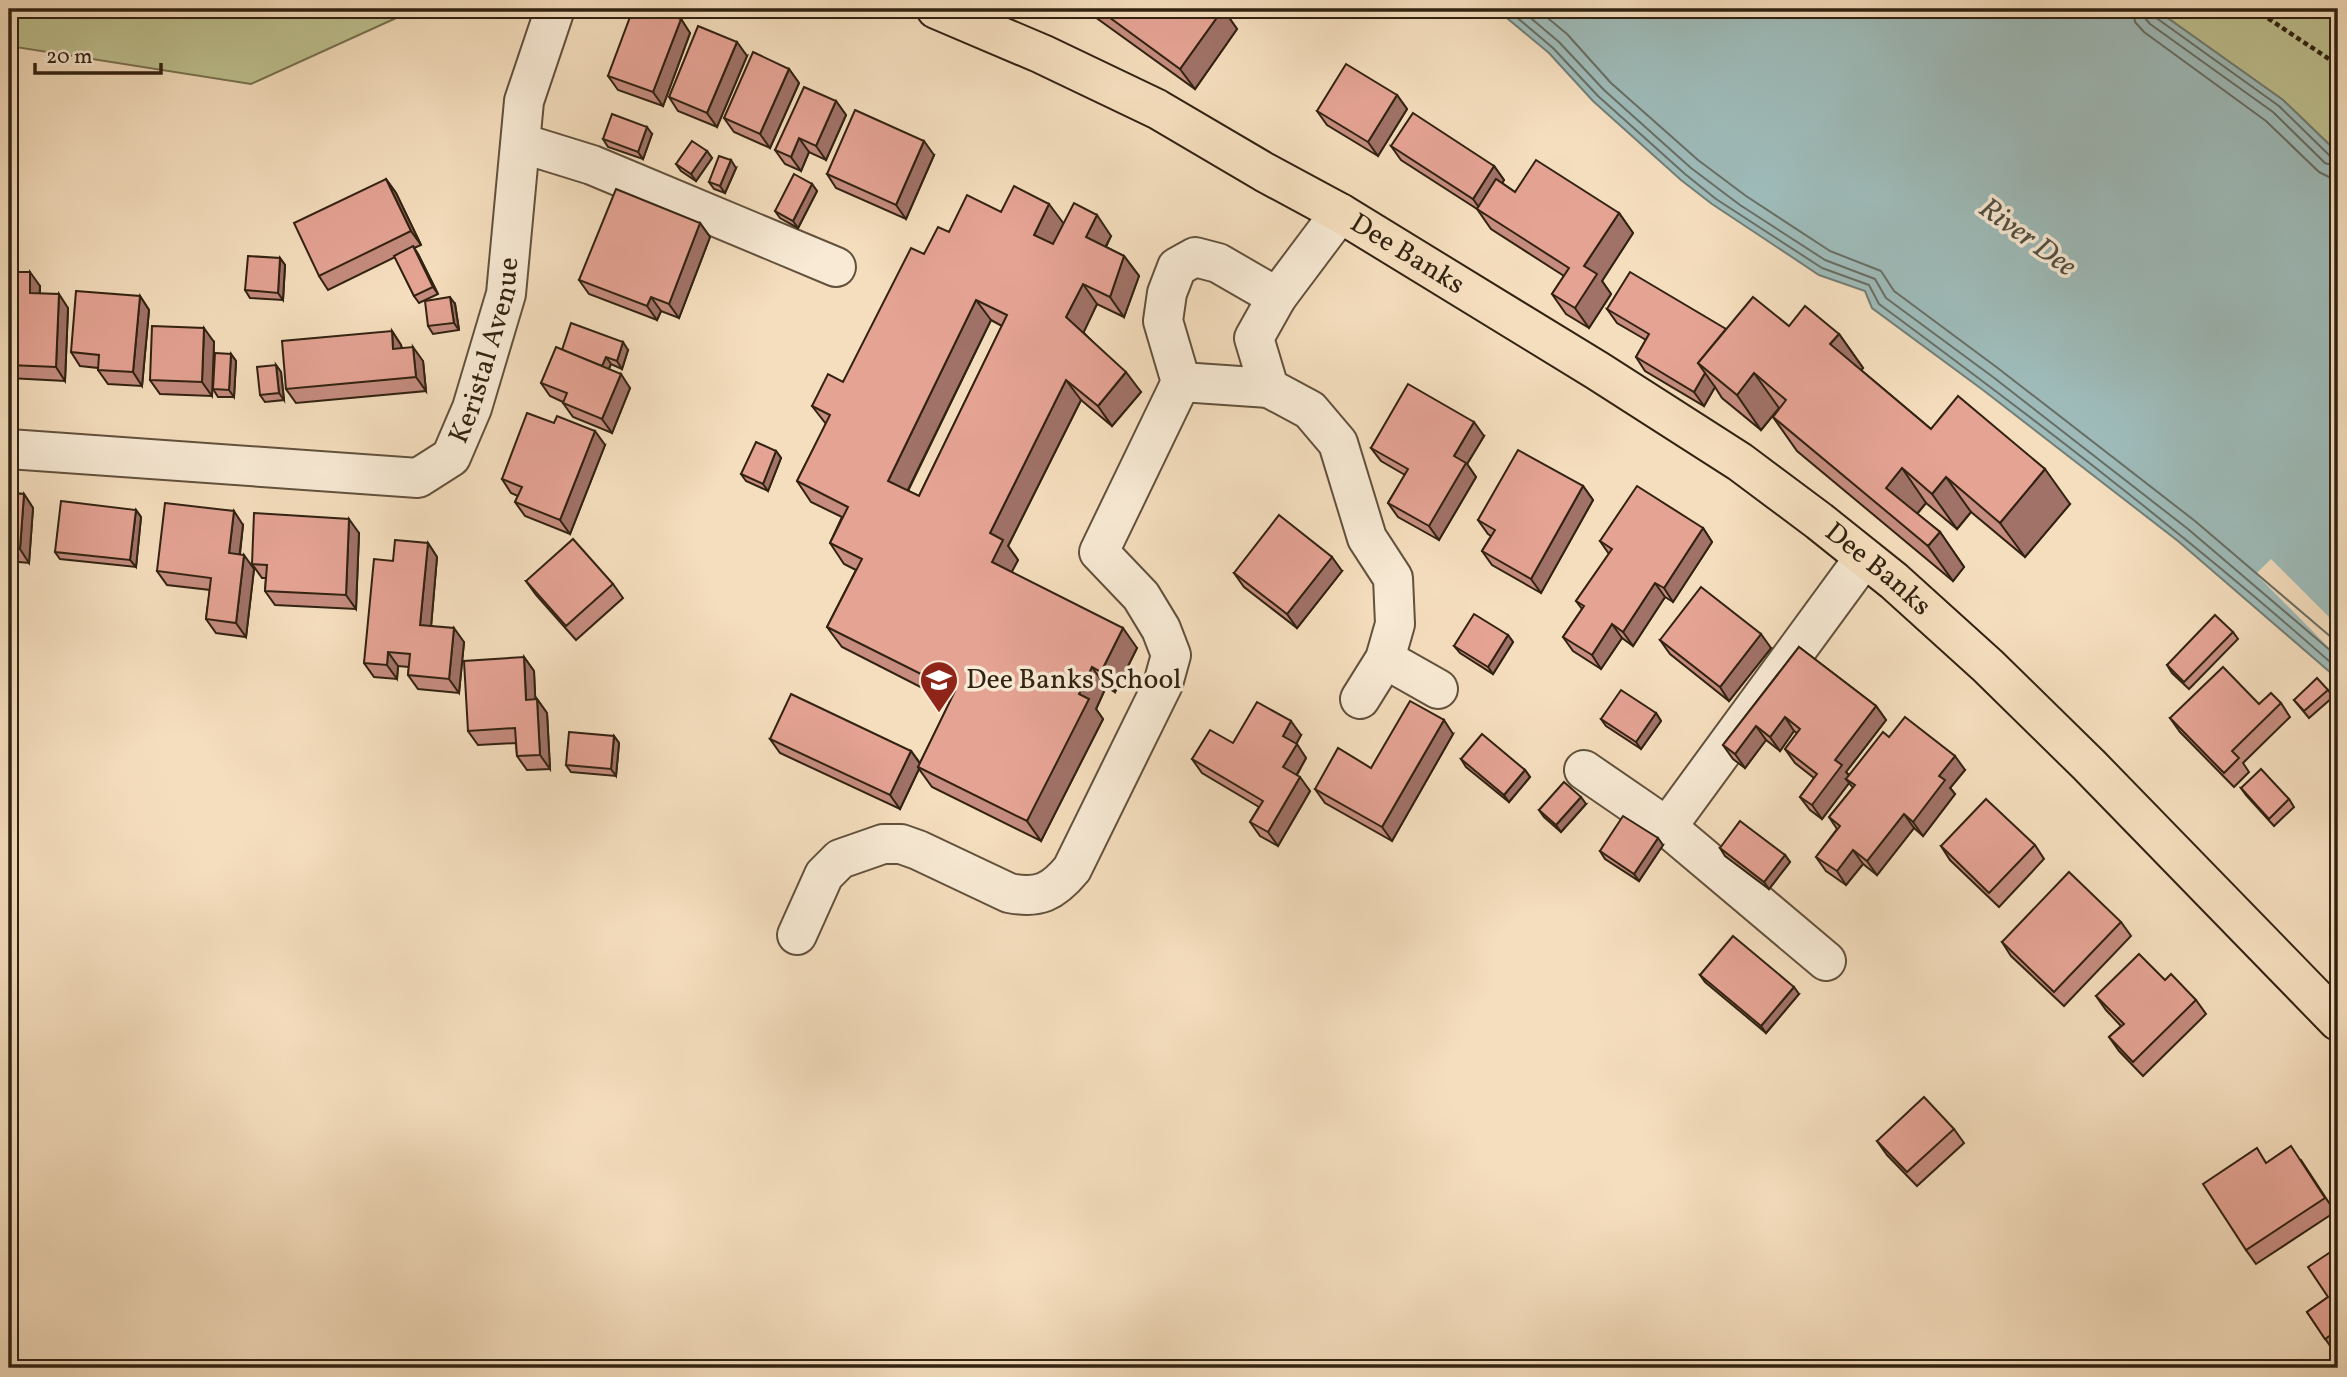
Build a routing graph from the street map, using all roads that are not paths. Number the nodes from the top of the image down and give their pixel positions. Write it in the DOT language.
graph roads {
  1 [pos="555,9"];
  2 [pos="936,9"];
  3 [pos="521,143"];
  4 [pos="1340,213"];
  5 [pos="836,267"];
  6 [pos="1277,297"];
  7 [pos="1181,382"];
  8 [pos="1269,388"];
  9 [pos="9,449"];
  10 [pos="1864,558"];
  11 [pos="1385,659"];
  12 [pos="1438,689"];
  13 [pos="1360,699"];
  14 [pos="1584,770"];
  15 [pos="1667,827"];
  16 [pos="797,935"];
  17 [pos="1826,961"];
  18 [pos="2338,1021"];
  1 -- 3 [label="street, Keristal Avenue"];
  2 -- 4 [label="main road, Dee Banks"];
  3 -- 5 [label="street"];
  3 -- 9 [label="street, Keristal Avenue"];
  4 -- 6 [label="street, Dee Banks"];
  4 -- 10 [label="main road, Dee Banks"];
  6 -- 7 [label="street"];
  6 -- 8 [label="street, Dee Banks"];
  7 -- 8 [label="street"];
  7 -- 16 [label="street"];
  8 -- 11 [label="street"];
  10 -- 15 [label="street"];
  10 -- 18 [label="main road, Dee Banks"];
  11 -- 12 [label="street"];
  11 -- 13 [label="street"];
  14 -- 15 [label="street"];
  15 -- 17 [label="street"];
}
